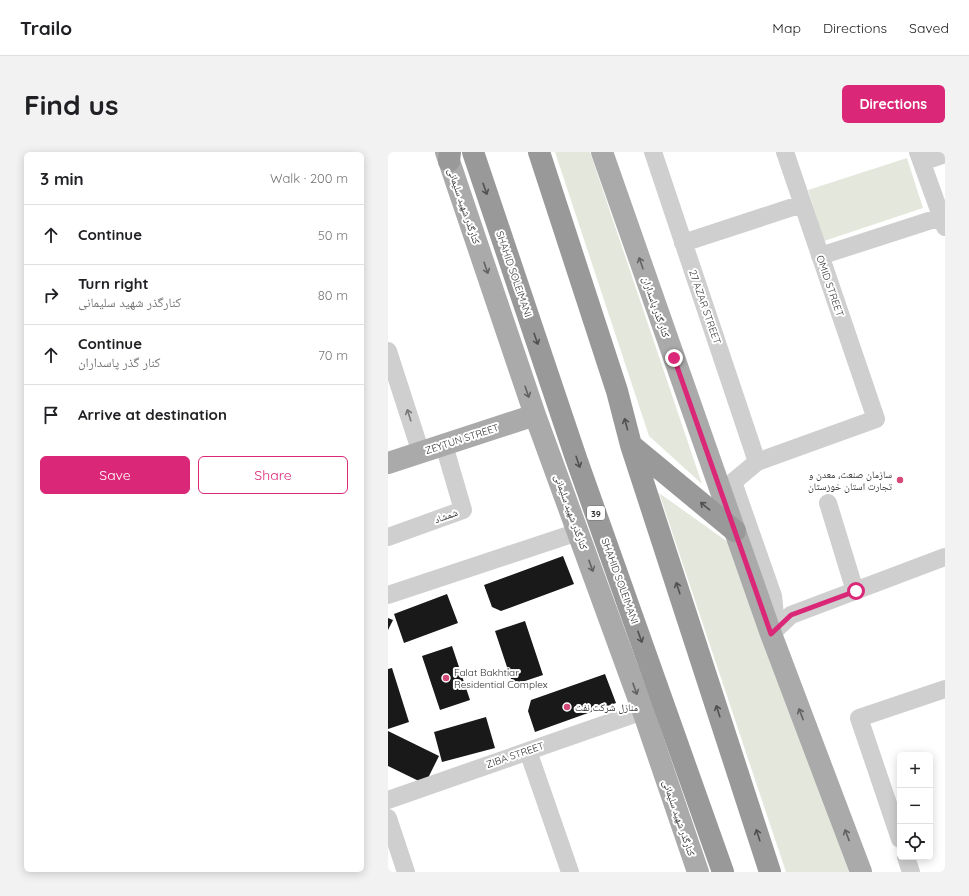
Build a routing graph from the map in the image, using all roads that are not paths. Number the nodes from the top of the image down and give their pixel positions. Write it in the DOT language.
graph roads {
  1 [pos="473,152"];
  2 [pos="539,152"];
  3 [pos="602,152"];
  4 [pos="653,152"];
  5 [pos="785,152"];
  6 [pos="945,154"];
  7 [pos="448,155"];
  8 [pos="920,157"];
  9 [pos="802,204"];
  10 [pos="943,222"];
  11 [pos="684,243"];
  12 [pos="820,256"];
  13 [pos="388,351"];
  14 [pos="536,415"];
  15 [pos="444,445"];
  16 [pos="631,445"];
  17 [pos="421,452"];
  18 [pos="757,462"];
  19 [pos="388,463"];
  20 [pos="828,503"];
  21 [pos="735,531"];
  22 [pos="578,532"];
  23 [pos="388,537"];
  24 [pos="945,558"];
  25 [pos="856,591"];
  26 [pos="388,595"];
  27 [pos="771,634"];
  28 [pos="945,689"];
  29 [pos="643,711"];
  30 [pos="528,751"];
  31 [pos="388,800"];
  32 [pos="388,818"];
  33 [pos="897,831"];
  34 [pos="907,860"];
  35 [pos="406,872"];
  36 [pos="570,872"];
  37 [pos="698,872"];
  38 [pos="723,872"];
  39 [pos="770,872"];
  40 [pos="861,872"];
  41 [pos="911,872"];
  1 -- 38 [label="highway, SHAHID SOLEIMANI / 39, one-way"];
  16 -- 2 [label="highway, one-way"];
  21 -- 3 [label="main road, کنار گذر پاسداران, one-way"];
  4 -- 11 [label="street, 27 AZAR STREET"];
  5 -- 9 [label="street, OMID STREET"];
  6 -- 8 [label="street"];
  7 -- 14 [label="main road, کنارگذر شهید سلیمانی, one-way"];
  8 -- 10 [label="street"];
  9 -- 11 [label="street"];
  9 -- 12 [label="street, OMID STREET"];
  10 -- 12 [label="street"];
  11 -- 18 [label="street, 27 AZAR STREET"];
  12 -- 18 [label="street, OMID STREET"];
  17 -- 13 [label="street, one-way"];
  14 -- 15 [label="main road, ZEYTUN STREET"];
  14 -- 22 [label="main road, کنارگذر شهید سلیمانی"];
  15 -- 17 [label="main road, ZEYTUN STREET"];
  15 -- 23 [label="street, شمشاد"];
  21 -- 16 [label="highway, one-way"];
  39 -- 16 [label="highway, one-way"];
  17 -- 19 [label="main road, ZEYTUN STREET"];
  18 -- 27 [label="street"];
  20 -- 25 [label="street"];
  21 -- 27 [label="main road"];
  22 -- 26 [label="street"];
  22 -- 29 [label="main road, کنارگذر شهید سلیمانی, one-way"];
  24 -- 25 [label="street"];
  25 -- 27 [label="street"];
  40 -- 27 [label="main road, one-way"];
  28 -- 33 [label="street"];
  29 -- 30 [label="street, ZIBA STREET"];
  29 -- 37 [label="main road, کنارگذر شهید سلیمانی"];
  30 -- 31 [label="street, ZIBA STREET"];
  30 -- 36 [label="street"];
  32 -- 35 [label="street"];
  34 -- 41 [label="street"];
}
